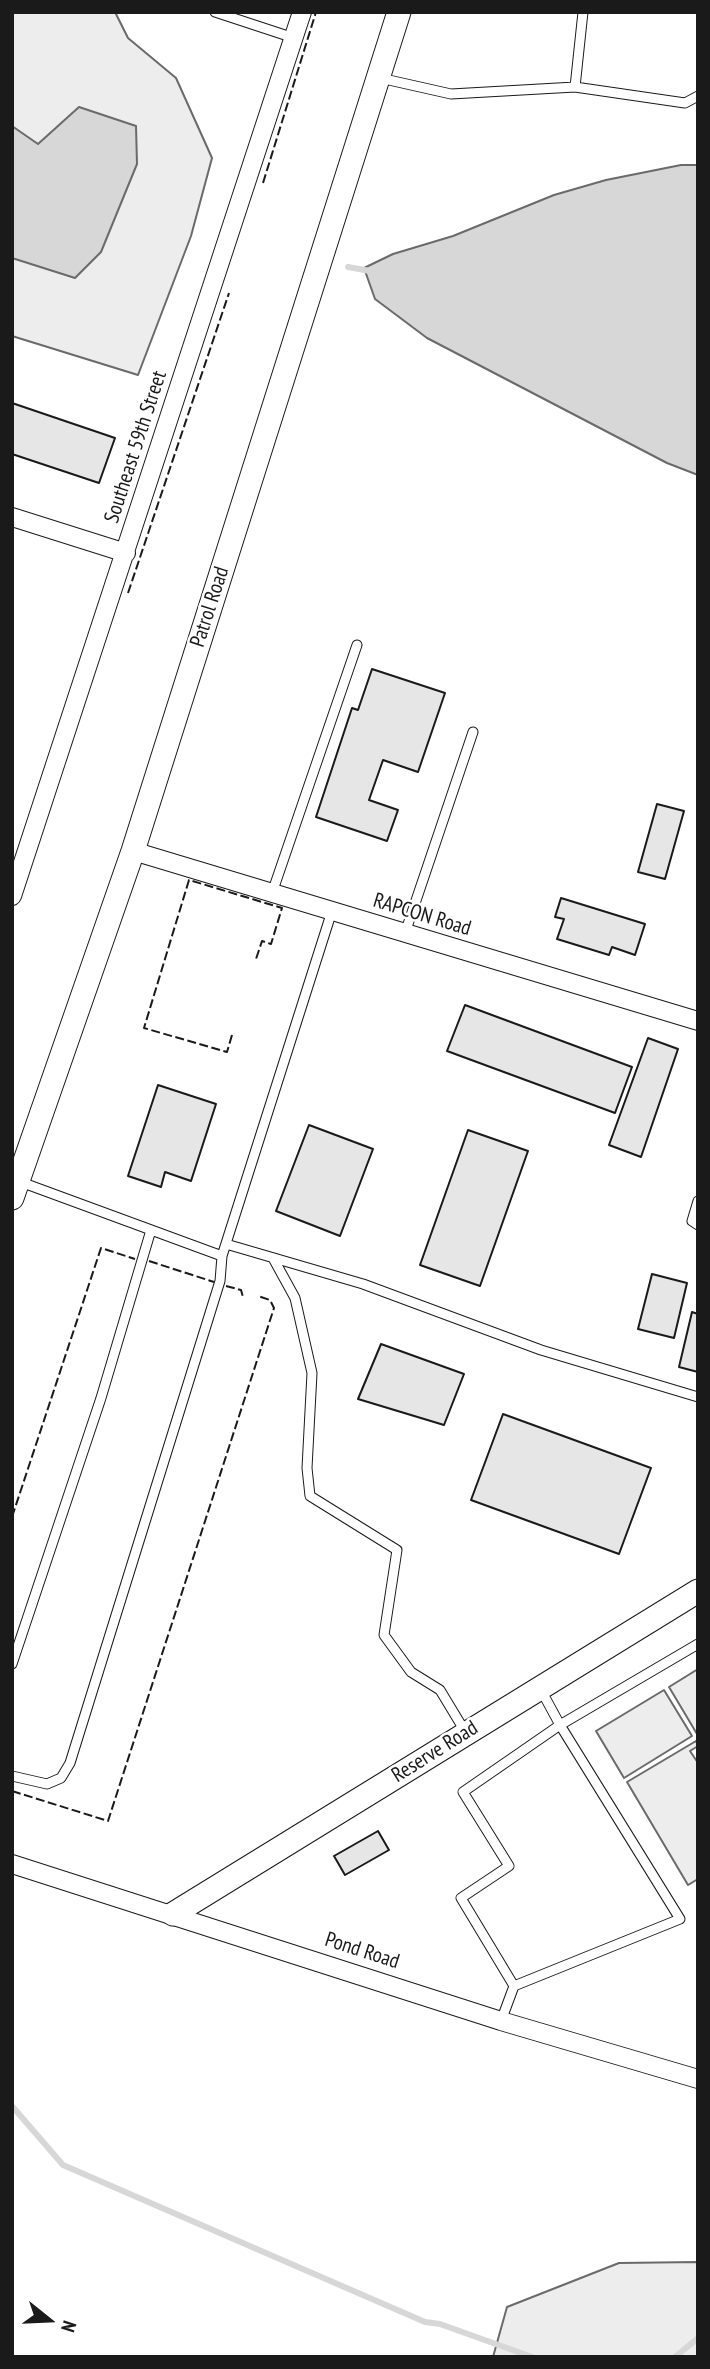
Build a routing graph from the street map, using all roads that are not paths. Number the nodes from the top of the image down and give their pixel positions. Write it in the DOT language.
graph roads {
  1 [pos="215,12"];
  2 [pos="302,12"];
  3 [pos="399,12"];
  4 [pos="583,12"];
  5 [pos="294,38"];
  6 [pos="379,77"];
  7 [pos="575,87"];
  8 [pos="698,96"];
  9 [pos="12,517"];
  10 [pos="126,553"];
  11 [pos="357,645"];
  12 [pos="473,732"];
  13 [pos="133,851"];
  14 [pos="272,893"];
  15 [pos="12,896"];
  16 [pos="332,911"];
  17 [pos="405,933"];
  18 [pos="698,1021"];
  19 [pos="14,1186"];
  20 [pos="698,1202"];
  21 [pos="698,1225"];
  22 [pos="151,1230"];
  23 [pos="226,1244"];
  24 [pos="222,1256"];
  25 [pos="273,1258"];
  26 [pos="698,1397"];
  27 [pos="698,1591"];
  28 [pos="698,1644"];
  29 [pos="12,1664"];
  30 [pos="540,1688"];
  31 [pos="560,1724"];
  32 [pos="466,1733"];
  33 [pos="12,1776"];
  34 [pos="12,1864"];
  35 [pos="173,1914"];
  36 [pos="514,1986"];
  37 [pos="501,2021"];
  38 [pos="698,2079"];
  1 -- 5 [label="lane"];
  2 -- 5 [label="street, Southeast 59th Street"];
  3 -- 6 [label="street, Patrol Road"];
  4 -- 7 [label="lane"];
  5 -- 10 [label="street, Southeast 59th Street"];
  6 -- 7 [label="lane"];
  6 -- 13 [label="street, Patrol Road"];
  7 -- 8 [label="lane"];
  9 -- 10 [label="street"];
  10 -- 15 [label="street, Southeast 59th Street"];
  11 -- 14 [label="lane"];
  12 -- 17 [label="lane"];
  13 -- 14 [label="street, RAPCON Road"];
  13 -- 19 [label="street, Patrol Road"];
  14 -- 16 [label="street, RAPCON Road"];
  16 -- 17 [label="street, RAPCON Road"];
  16 -- 23 [label="lane"];
  17 -- 18 [label="street, RAPCON Road"];
  19 -- 22 [label="lane"];
  20 -- 21 [label="lane"];
  22 -- 24 [label="lane"];
  22 -- 29 [label="lane"];
  23 -- 24 [label="lane"];
  23 -- 25 [label="lane"];
  24 -- 33 [label="lane"];
  25 -- 26 [label="lane"];
  25 -- 32 [label="lane"];
  27 -- 30 [label="street, Reserve Road"];
  28 -- 31 [label="lane"];
  30 -- 31 [label="lane"];
  30 -- 32 [label="street, Reserve Road"];
  31 -- 36 [label="lane"];
  31 -- 36 [label="lane"];
  32 -- 35 [label="street, Reserve Road"];
  34 -- 35 [label="street, Pond Road"];
  35 -- 37 [label="street, Pond Road"];
  36 -- 37 [label="lane"];
  37 -- 38 [label="street, Pond Road"];
}
